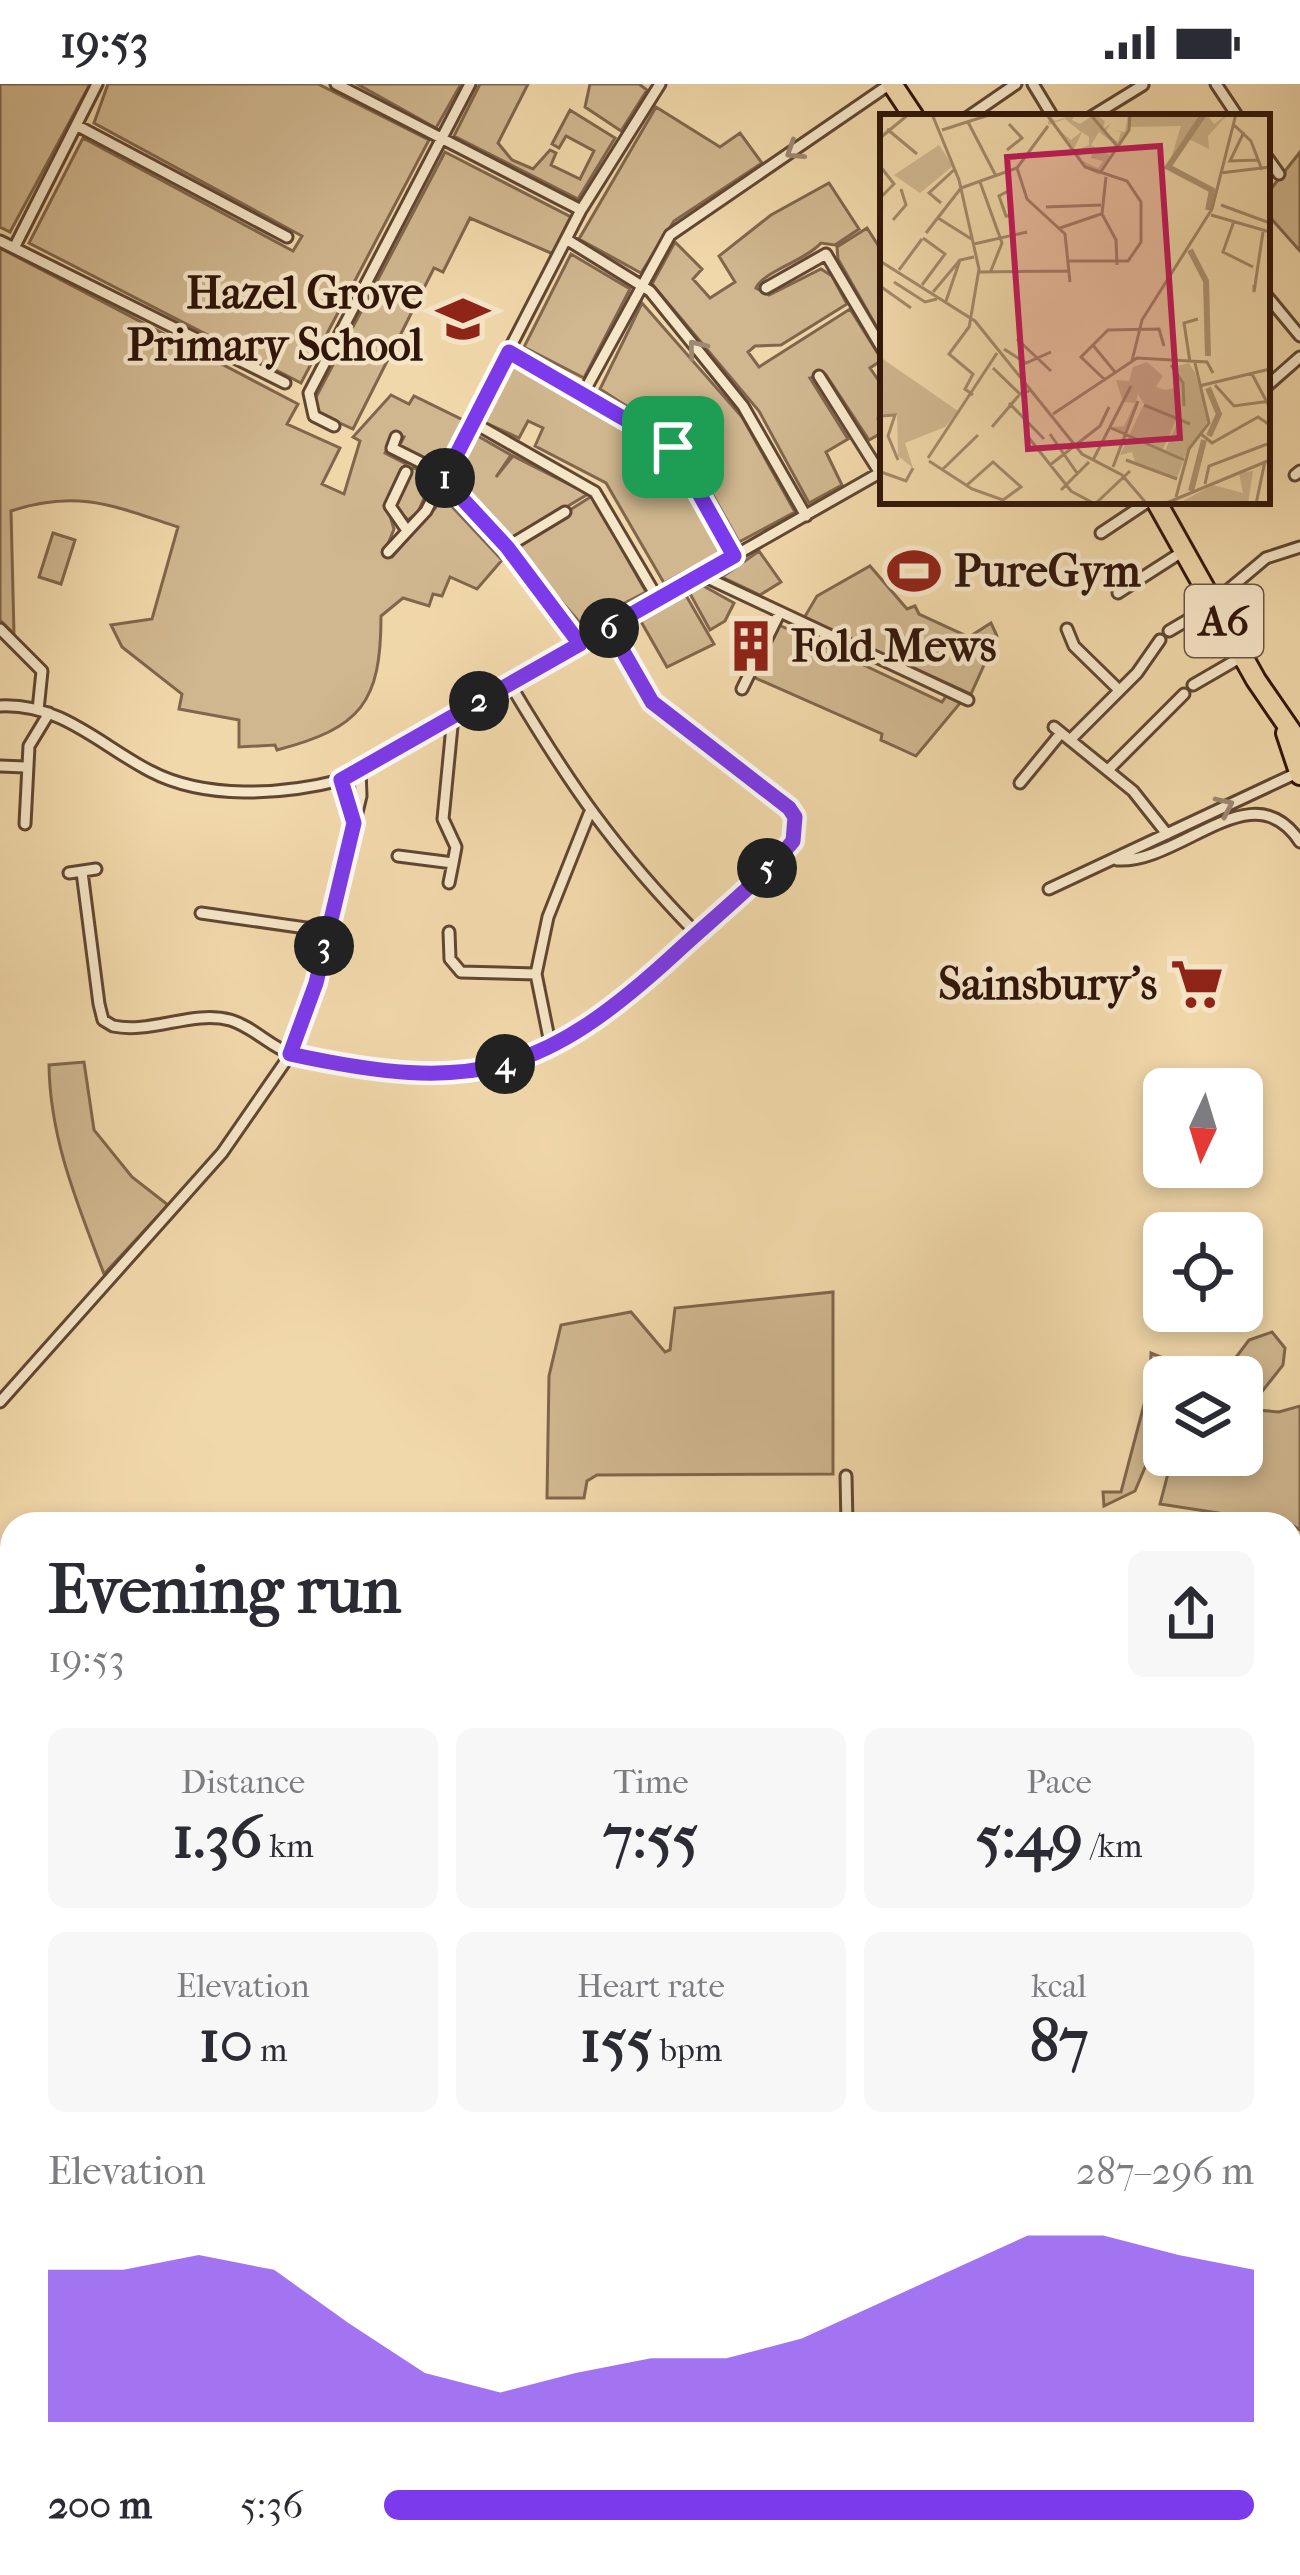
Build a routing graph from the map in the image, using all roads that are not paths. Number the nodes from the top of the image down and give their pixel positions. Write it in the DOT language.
graph roads {
  1 [pos="98,84"];
  2 [pos="336,84"];
  3 [pos="470,84"];
  4 [pos="660,84"];
  5 [pos="891,84"];
  6 [pos="1016,84"];
  7 [pos="1033,84"];
  8 [pos="1216,84"];
  9 [pos="1143,85"];
  10 [pos="1235,112"];
  11 [pos="912,114"];
  12 [pos="972,114"];
  13 [pos="1051,114"];
  14 [pos="1095,114"];
  15 [pos="76,125"];
  16 [pos="442,138"];
  17 [pos="1270,161"];
  18 [pos="1280,174"];
  19 [pos="581,210"];
  20 [pos="287,237"];
  21 [pos="566,239"];
  22 [pos="0,241"];
  23 [pos="14,248"];
  24 [pos="640,283"];
  25 [pos="766,288"];
  26 [pos="1270,300"];
  27 [pos="1300,336"];
  28 [pos="880,345"];
  29 [pos="509,352"];
  30 [pos="1300,357"];
  31 [pos="819,376"];
  32 [pos="285,382"];
  33 [pos="1270,383"];
  34 [pos="584,392"];
  35 [pos="474,423"];
  36 [pos="334,426"];
  37 [pos="396,437"];
  38 [pos="880,470"];
  39 [pos="406,472"];
  40 [pos="880,473"];
  41 [pos="445,477"];
  42 [pos="1147,504"];
  43 [pos="1154,504"];
  44 [pos="565,512"];
  45 [pos="806,516"];
  46 [pos="406,529"];
  47 [pos="1101,533"];
  48 [pos="507,547"];
  49 [pos="1300,547"];
  50 [pos="1185,550"];
  51 [pos="388,552"];
  52 [pos="734,556"];
  53 [pos="701,575"];
  54 [pos="1118,593"];
  55 [pos="1221,597"];
  56 [pos="658,599"];
  57 [pos="779,614"];
  58 [pos="609,627"];
  59 [pos="0,628"];
  60 [pos="1066,629"];
  61 [pos="1169,631"];
  62 [pos="1160,640"];
  63 [pos="580,644"];
  64 [pos="1074,646"];
  65 [pos="1060,655"];
  66 [pos="1243,656"];
  67 [pos="510,683"];
  68 [pos="742,689"];
  69 [pos="1119,690"];
  70 [pos="968,700"];
  71 [pos="0,706"];
  72 [pos="43,711"];
  73 [pos="453,716"];
  74 [pos="1282,723"];
  75 [pos="1062,733"];
  76 [pos="1300,744"];
  77 [pos="0,766"];
  78 [pos="25,767"];
  79 [pos="1108,769"];
  80 [pos="360,770"];
  81 [pos="1300,773"];
  82 [pos="341,780"];
  83 [pos="1020,783"];
  84 [pos="589,814"];
  85 [pos="354,823"];
  86 [pos="25,824"];
  87 [pos="1166,832"];
  88 [pos="1300,842"];
  89 [pos="1172,844"];
  90 [pos="398,856"];
  91 [pos="1117,860"];
  92 [pos="453,863"];
  93 [pos="96,869"];
  94 [pos="449,883"];
  95 [pos="1049,889"];
  96 [pos="201,913"];
  97 [pos="327,931"];
  98 [pos="448,932"];
  99 [pos="697,934"];
  100 [pos="536,974"];
  101 [pos="550,1048"];
  102 [pos="290,1054"];
  103 [pos="0,1402"];
  104 [pos="847,1476"];
  105 [pos="847,1512"];
  1 -- 15 [label="street"];
  2 -- 16 [label="street"];
  3 -- 16 [label="street"];
  4 -- 19 [label="street"];
  5 -- 11 [label="highway"];
  5 -- 24 [label="street, one-way"];
  6 -- 12 [label="street"];
  7 -- 13 [label="street"];
  8 -- 10 [label="street"];
  9 -- 14 [label="street"];
  15 -- 20 [label="street"];
  15 -- 23 [label="street"];
  16 -- 19 [label="street"];
  16 -- 36 [label="street"];
  17 -- 18 [label="street"];
  19 -- 21 [label="street"];
  21 -- 24 [label="street"];
  21 -- 29 [label="street"];
  22 -- 23 [label="street"];
  23 -- 32 [label="street"];
  24 -- 34 [label="street"];
  45 -- 24 [label="street, one-way"];
  25 -- 28 [label="street"];
  26 -- 27 [label="street"];
  29 -- 34 [label="street"];
  29 -- 35 [label="street"];
  30 -- 33 [label="street"];
  31 -- 38 [label="street"];
  34 -- 52 [label="street"];
  35 -- 41 [label="street"];
  35 -- 56 [label="street"];
  37 -- 41 [label="street"];
  39 -- 46 [label="street"];
  40 -- 45 [label="street"];
  41 -- 46 [label="street"];
  41 -- 48 [label="street"];
  42 -- 47 [label="street"];
  43 -- 50 [label="highway, A6"];
  44 -- 48 [label="street"];
  45 -- 52 [label="street"];
  46 -- 51 [label="street"];
  48 -- 63 [label="street"];
  49 -- 55 [label="street"];
  50 -- 54 [label="street"];
  50 -- 55 [label="highway, A6"];
  52 -- 53 [label="street"];
  53 -- 56 [label="street"];
  53 -- 57 [label="street"];
  55 -- 61 [label="street"];
  55 -- 66 [label="highway, A6"];
  56 -- 58 [label="street"];
  57 -- 68 [label="street"];
  57 -- 70 [label="street"];
  58 -- 63 [label="street"];
  58 -- 99 [label="street"];
  59 -- 72 [label="street"];
  60 -- 64 [label="street"];
  62 -- 69 [label="street"];
  63 -- 67 [label="street"];
  64 -- 65 [label="street"];
  64 -- 69 [label="street"];
  66 -- 74 [label="highway, A6"];
  66 -- 79 [label="street"];
  67 -- 73 [label="street"];
  67 -- 84 [label="street"];
  69 -- 75 [label="street"];
  71 -- 72 [label="street"];
  72 -- 78 [label="street"];
  72 -- 82 [label="street"];
  73 -- 80 [label="street"];
  73 -- 92 [label="street"];
  74 -- 76 [label="highway, A6"];
  74 -- 81 [label="highway, A6"];
  75 -- 79 [label="street"];
  75 -- 83 [label="street"];
  77 -- 78 [label="street"];
  78 -- 86 [label="street"];
  79 -- 87 [label="street"];
  80 -- 82 [label="street"];
  80 -- 85 [label="street"];
  87 -- 81 [label="street, one-way"];
  82 -- 85 [label="street"];
  84 -- 99 [label="street"];
  84 -- 100 [label="street"];
  85 -- 97 [label="street"];
  87 -- 89 [label="street"];
  87 -- 91 [label="street"];
  88 -- 89 [label="street"];
  89 -- 91 [label="street"];
  90 -- 92 [label="street"];
  91 -- 95 [label="street"];
  92 -- 94 [label="street"];
  93 -- 102 [label="street"];
  96 -- 97 [label="street"];
  97 -- 102 [label="street"];
  98 -- 100 [label="street"];
  99 -- 101 [label="street"];
  100 -- 101 [label="street"];
  101 -- 102 [label="street"];
  102 -- 103 [label="street"];
  104 -- 105 [label="street"];
}
